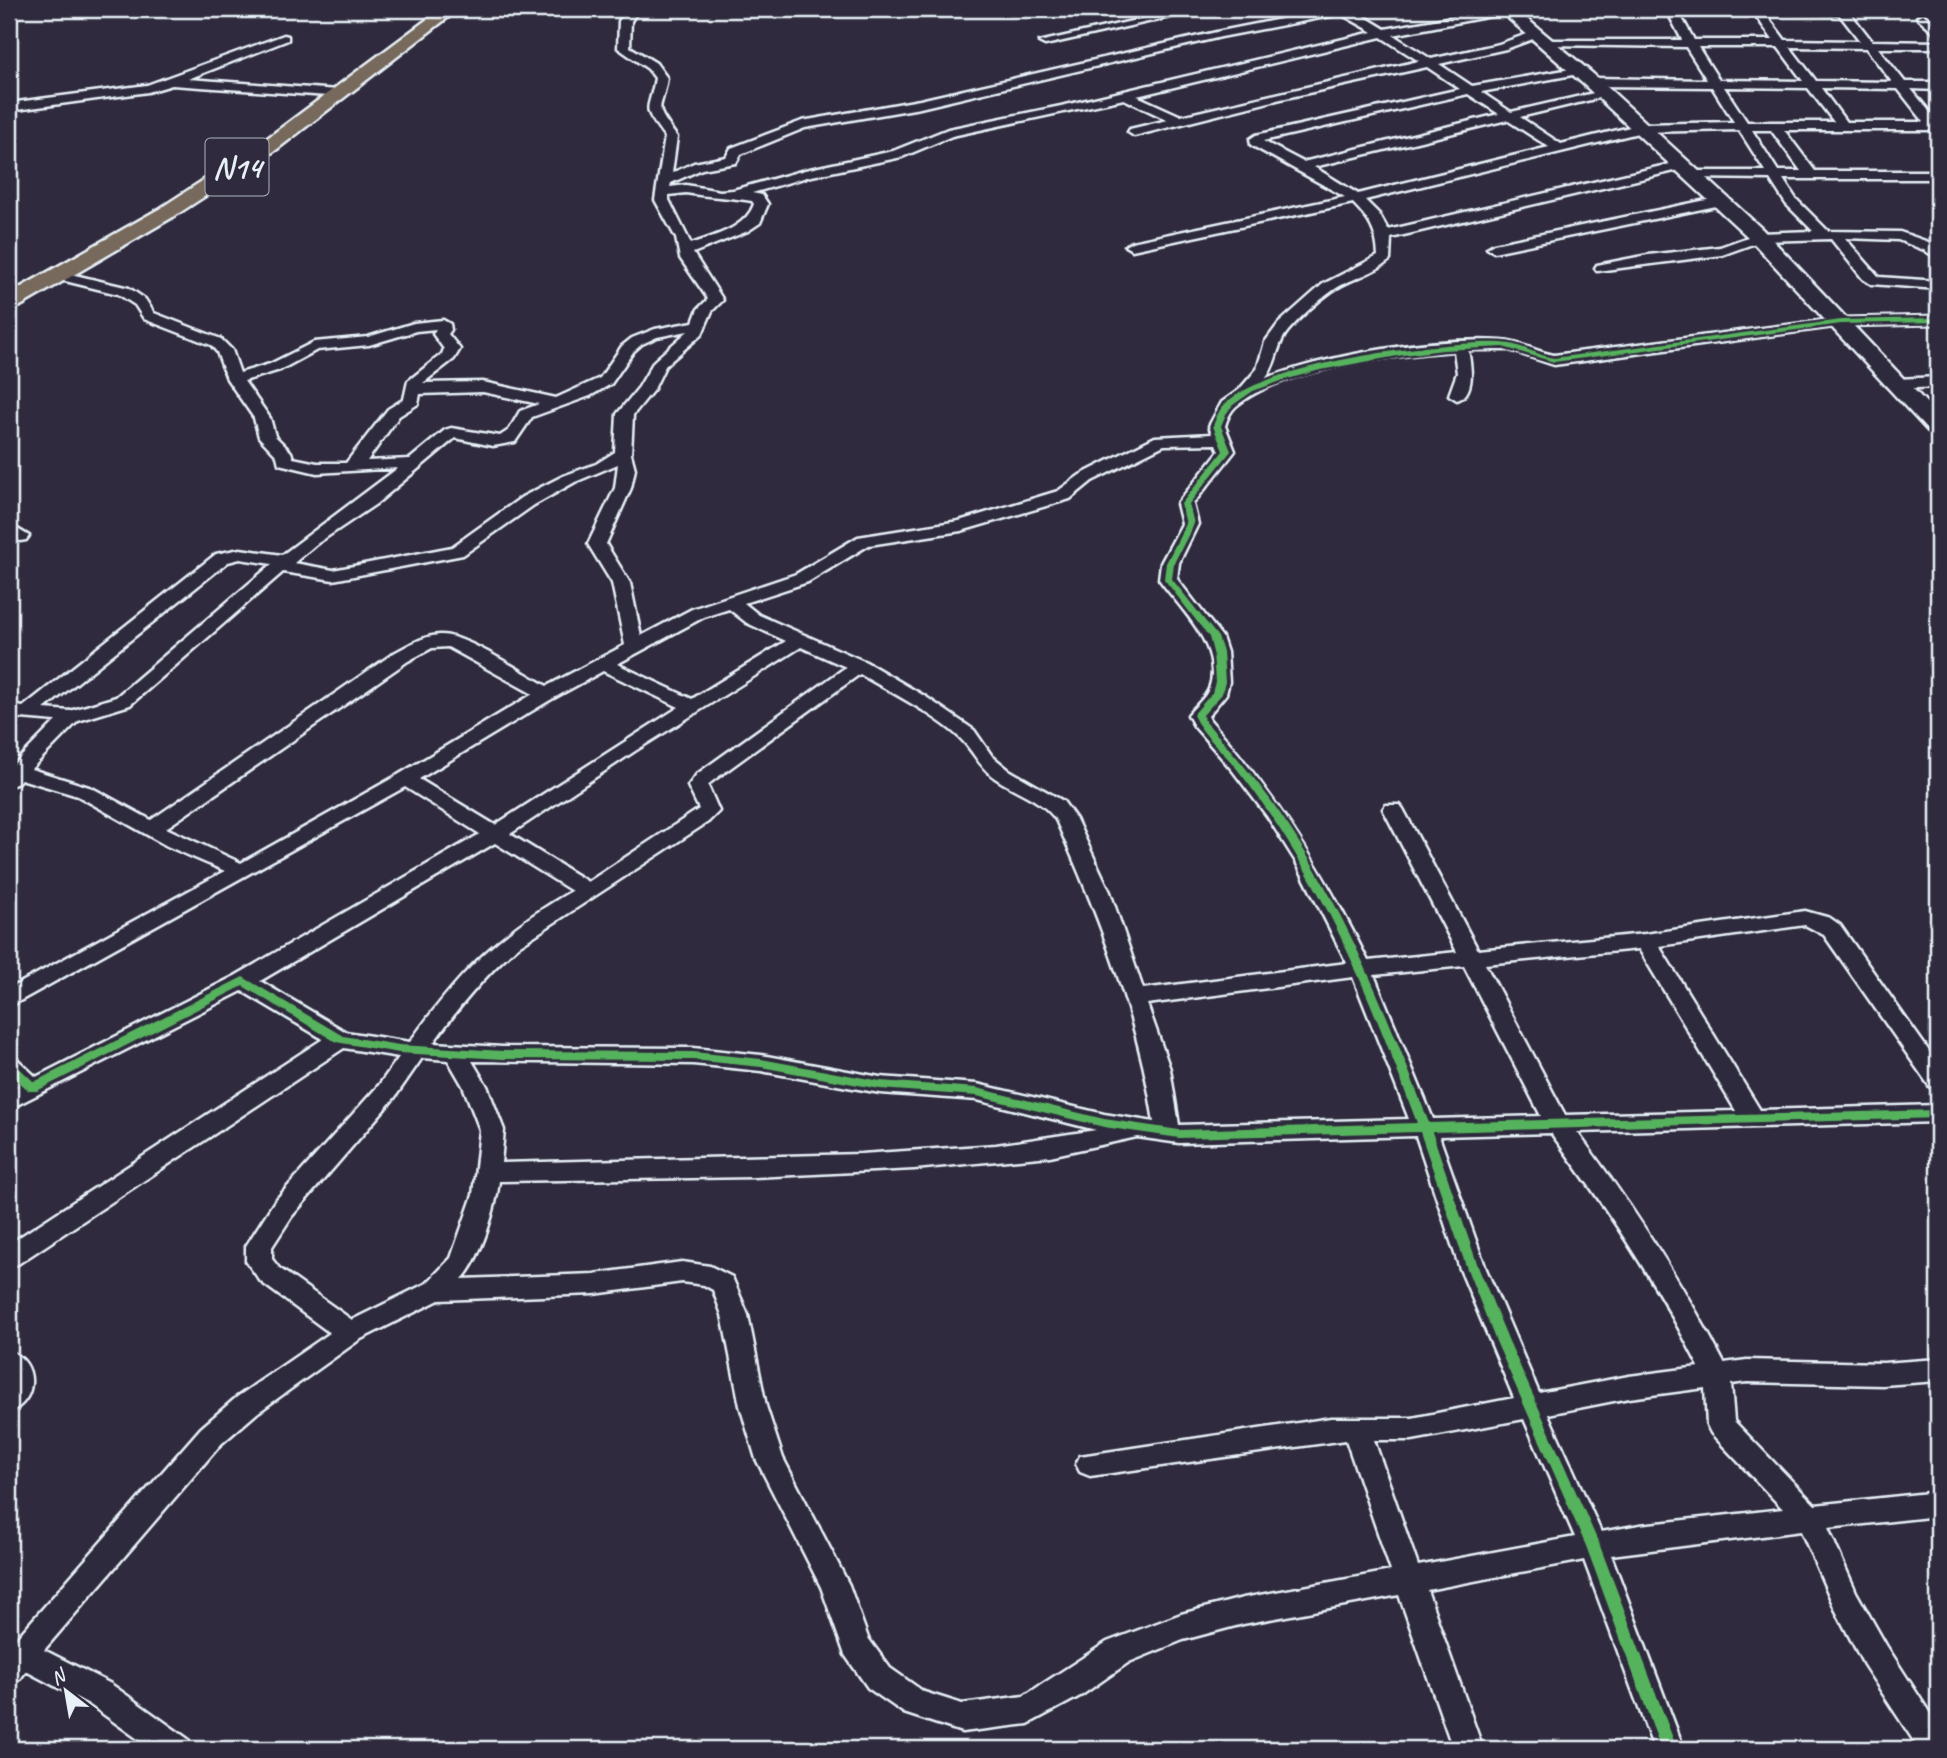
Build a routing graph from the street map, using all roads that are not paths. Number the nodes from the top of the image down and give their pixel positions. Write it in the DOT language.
graph roads {
  1 [pos="451,9"];
  2 [pos="633,9"];
  3 [pos="1200,9"];
  4 [pos="1343,9"];
  5 [pos="1507,9"];
  6 [pos="1672,9"];
  7 [pos="1758,9"];
  8 [pos="1842,10"];
  9 [pos="1923,17"];
  10 [pos="1938,32"];
  11 [pos="1228,33"];
  12 [pos="1383,33"];
  13 [pos="284,38"];
  14 [pos="1541,38"];
  15 [pos="1045,42"];
  16 [pos="1689,42"];
  17 [pos="1780,42"];
  18 [pos="1867,43"];
  19 [pos="1938,45"];
  20 [pos="1282,57"];
  21 [pos="1428,63"];
  22 [pos="173,81"];
  23 [pos="1591,82"];
  24 [pos="1715,82"];
  25 [pos="1811,84"];
  26 [pos="1900,86"];
  27 [pos="1938,86"];
  28 [pos="1469,90"];
  29 [pos="338,94"];
  30 [pos="1124,94"];
  31 [pos="9,107"];
  32 [pos="1511,117"];
  33 [pos="1178,120"];
  34 [pos="1743,125"];
  35 [pos="1774,125"];
  36 [pos="1842,125"];
  37 [pos="1642,128"];
  38 [pos="1937,128"];
  39 [pos="1134,132"];
  40 [pos="1557,148"];
  41 [pos="1302,166"];
  42 [pos="1688,170"];
  43 [pos="1774,174"];
  44 [pos="1810,174"];
  45 [pos="1938,174"];
  46 [pos="664,186"];
  47 [pos="734,194"];
  48 [pos="1358,198"];
  49 [pos="1721,201"];
  50 [pos="1829,234"];
  51 [pos="1385,235"];
  52 [pos="1759,237"];
  53 [pos="1132,247"];
  54 [pos="1494,248"];
  55 [pos="687,251"];
  56 [pos="1938,255"];
  57 [pos="1602,268"];
  58 [pos="58,275"];
  59 [pos="1938,285"];
  60 [pos="9,303"];
  61 [pos="1938,320"];
  62 [pos="1841,322"];
  63 [pos="701,324"];
  64 [pos="1460,345"];
  65 [pos="234,379"];
  66 [pos="1938,382"];
  67 [pos="1897,384"];
  68 [pos="414,391"];
  69 [pos="1243,394"];
  70 [pos="1457,395"];
  71 [pos="556,403"];
  72 [pos="1938,428"];
  73 [pos="1224,439"];
  74 [pos="624,454"];
  75 [pos="414,464"];
  76 [pos="351,467"];
  77 [pos="282,564"];
  78 [pos="731,600"];
  79 [pos="800,640"];
  80 [pos="634,646"];
  81 [pos="603,664"];
  82 [pos="859,666"];
  83 [pos="548,694"];
  84 [pos="694,707"];
  85 [pos="18,712"];
  86 [pos="71,716"];
  87 [pos="11,774"];
  88 [pos="405,779"];
  89 [pos="1393,809"];
  90 [pos="152,828"];
  91 [pos="496,834"];
  92 [pos="242,872"];
  93 [pos="589,892"];
  94 [pos="1646,941"];
  95 [pos="1473,959"];
  96 [pos="1360,969"];
  97 [pos="243,981"];
  98 [pos="1133,998"];
  99 [pos="9,999"];
  100 [pos="340,1039"];
  101 [pos="414,1050"];
  102 [pos="456,1052"];
  103 [pos="9,1065"];
  104 [pos="1938,1081"];
  105 [pos="33,1088"];
  106 [pos="9,1101"];
  107 [pos="1938,1114"];
  108 [pos="1754,1120"];
  109 [pos="1558,1125"];
  110 [pos="1138,1128"];
  111 [pos="1425,1128"];
  112 [pos="1168,1132"];
  113 [pos="488,1172"];
  114 [pos="9,1257"];
  115 [pos="436,1290"];
  116 [pos="350,1333"];
  117 [pos="9,1362"];
  118 [pos="1938,1370"];
  119 [pos="1717,1375"];
  120 [pos="9,1401"];
  121 [pos="1528,1405"];
  122 [pos="1356,1429"];
  123 [pos="1090,1464"];
  124 [pos="1938,1504"];
  125 [pos="1809,1518"];
  126 [pos="1593,1546"];
  127 [pos="1408,1579"];
  128 [pos="13,1658"];
  129 [pos="177,1749"];
  130 [pos="1468,1749"];
  131 [pos="1670,1749"];
  132 [pos="1936,1749"];
  1 -- 29 [label="main road, N14"];
  2 -- 46 [label="street"];
  3 -- 15 [label="street"];
  4 -- 11 [label="street"];
  4 -- 12 [label="street"];
  5 -- 12 [label="street"];
  5 -- 14 [label="main road"];
  6 -- 16 [label="street"];
  7 -- 8 [label="street"];
  7 -- 17 [label="street"];
  8 -- 18 [label="street"];
  9 -- 10 [label="street"];
  11 -- 20 [label="street"];
  11 -- 46 [label="street"];
  12 -- 20 [label="street"];
  12 -- 21 [label="street"];
  13 -- 22 [label="street"];
  14 -- 16 [label="street"];
  14 -- 21 [label="street"];
  14 -- 23 [label="main road"];
  16 -- 17 [label="street"];
  16 -- 24 [label="street"];
  17 -- 18 [label="street"];
  17 -- 25 [label="street"];
  18 -- 19 [label="street"];
  18 -- 26 [label="street"];
  20 -- 30 [label="street"];
  21 -- 28 [label="street"];
  21 -- 33 [label="street"];
  22 -- 29 [label="street"];
  22 -- 31 [label="street"];
  23 -- 24 [label="street"];
  23 -- 28 [label="street"];
  23 -- 32 [label="street"];
  23 -- 37 [label="main road"];
  24 -- 25 [label="street"];
  24 -- 34 [label="street"];
  25 -- 26 [label="street"];
  25 -- 36 [label="street"];
  26 -- 27 [label="street"];
  26 -- 38 [label="street"];
  28 -- 32 [label="street"];
  28 -- 41 [label="street"];
  29 -- 58 [label="main road, N14"];
  30 -- 33 [label="street"];
  30 -- 47 [label="street"];
  32 -- 40 [label="street"];
  32 -- 41 [label="street"];
  33 -- 39 [label="street"];
  34 -- 35 [label="street"];
  34 -- 37 [label="street"];
  34 -- 43 [label="street"];
  35 -- 36 [label="street"];
  35 -- 44 [label="street"];
  36 -- 38 [label="street"];
  37 -- 40 [label="street"];
  37 -- 42 [label="main road"];
  40 -- 48 [label="street"];
  41 -- 48 [label="street"];
  42 -- 43 [label="street"];
  42 -- 49 [label="main road"];
  42 -- 51 [label="street"];
  43 -- 44 [label="street"];
  43 -- 50 [label="street"];
  44 -- 45 [label="street"];
  46 -- 47 [label="street"];
  46 -- 55 [label="street"];
  47 -- 55 [label="street"];
  48 -- 51 [label="street"];
  48 -- 53 [label="street"];
  49 -- 52 [label="main road"];
  49 -- 54 [label="street"];
  50 -- 52 [label="street"];
  50 -- 56 [label="street"];
  50 -- 59 [label="street"];
  51 -- 69 [label="street"];
  52 -- 57 [label="street"];
  52 -- 62 [label="main road"];
  55 -- 63 [label="street"];
  58 -- 60 [label="main road, N14"];
  58 -- 65 [label="street"];
  61 -- 62 [label="street"];
  62 -- 64 [label="street"];
  62 -- 67 [label="main road"];
  63 -- 71 [label="street"];
  63 -- 74 [label="street"];
  64 -- 69 [label="street"];
  64 -- 70 [label="street"];
  65 -- 68 [label="street"];
  65 -- 76 [label="street"];
  66 -- 67 [label="street"];
  67 -- 72 [label="main road"];
  68 -- 71 [label="street"];
  68 -- 76 [label="street"];
  69 -- 73 [label="street"];
  71 -- 75 [label="street"];
  73 -- 78 [label="street"];
  73 -- 96 [label="street"];
  74 -- 77 [label="street"];
  74 -- 80 [label="street"];
  75 -- 76 [label="street"];
  75 -- 77 [label="street"];
  77 -- 85 [label="street"];
  77 -- 86 [label="street"];
  78 -- 79 [label="street"];
  78 -- 80 [label="street"];
  79 -- 82 [label="street"];
  79 -- 84 [label="street"];
  80 -- 81 [label="street"];
  81 -- 83 [label="street"];
  81 -- 84 [label="street"];
  82 -- 93 [label="street"];
  82 -- 98 [label="street"];
  83 -- 88 [label="street"];
  83 -- 90 [label="street"];
  84 -- 91 [label="street"];
  85 -- 86 [label="street"];
  86 -- 87 [label="street"];
  87 -- 90 [label="street"];
  88 -- 91 [label="street"];
  88 -- 92 [label="street"];
  89 -- 95 [label="street"];
  90 -- 92 [label="street"];
  91 -- 93 [label="street"];
  91 -- 97 [label="street"];
  92 -- 99 [label="street"];
  93 -- 101 [label="street"];
  94 -- 95 [label="street"];
  94 -- 104 [label="street"];
  94 -- 108 [label="street"];
  95 -- 96 [label="street"];
  95 -- 109 [label="street"];
  96 -- 98 [label="street"];
  96 -- 111 [label="street"];
  97 -- 100 [label="street"];
  97 -- 105 [label="street"];
  98 -- 112 [label="street"];
  100 -- 101 [label="street"];
  100 -- 114 [label="street"];
  101 -- 102 [label="street"];
  101 -- 116 [label="street"];
  102 -- 110 [label="street"];
  102 -- 113 [label="street"];
  103 -- 105 [label="street"];
  105 -- 106 [label="street"];
  107 -- 108 [label="street"];
  108 -- 109 [label="street"];
  109 -- 111 [label="street"];
  109 -- 119 [label="street"];
  110 -- 112 [label="street"];
  110 -- 113 [label="street"];
  111 -- 112 [label="street"];
  111 -- 121 [label="street"];
  113 -- 115 [label="street"];
  115 -- 116 [label="street"];
  115 -- 127 [label="street"];
  116 -- 128 [label="street"];
  117 -- 120 [label="street"];
  118 -- 119 [label="street"];
  119 -- 121 [label="street"];
  119 -- 125 [label="street"];
  121 -- 122 [label="street"];
  121 -- 126 [label="street"];
  122 -- 123 [label="street"];
  122 -- 127 [label="street"];
  124 -- 125 [label="street"];
  125 -- 126 [label="street"];
  125 -- 132 [label="street"];
  126 -- 127 [label="street"];
  126 -- 131 [label="street"];
  127 -- 130 [label="street"];
  128 -- 129 [label="street"];
}
